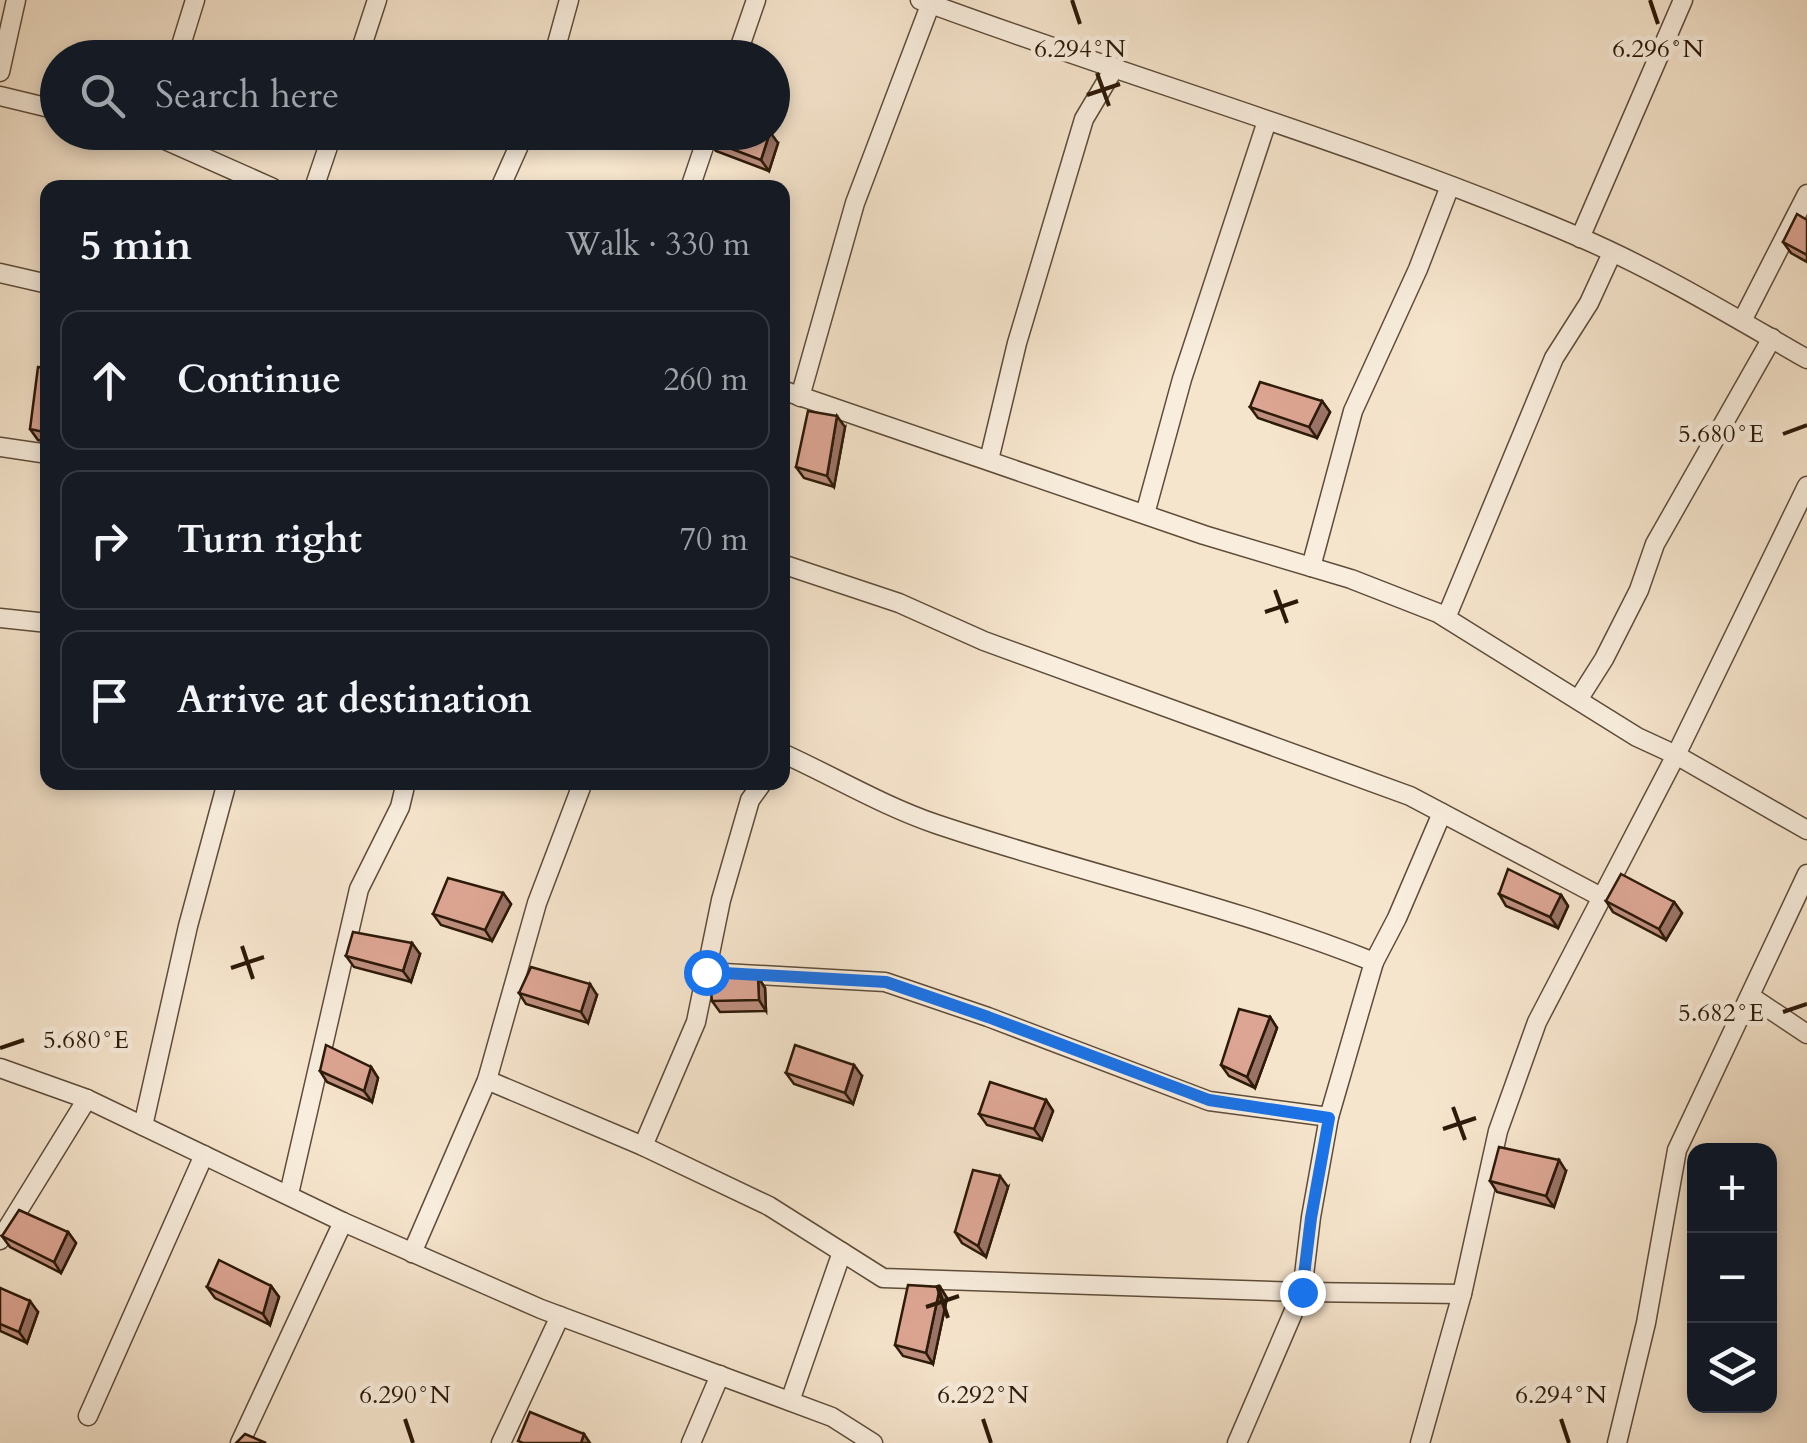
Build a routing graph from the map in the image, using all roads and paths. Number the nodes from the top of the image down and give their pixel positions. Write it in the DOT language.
graph roads {
  1 [pos="16,0"];
  2 [pos="195,0"];
  3 [pos="377,0"];
  4 [pos="569,0"];
  5 [pos="756,0"];
  6 [pos="1682,0"];
  7 [pos="927,1"];
  8 [pos="183,40"];
  9 [pos="364,40"];
  10 [pos="558,40"];
  11 [pos="742,40"];
  12 [pos="1115,67"];
  13 [pos="0,72"];
  14 [pos="0,96"];
  15 [pos="40,106"];
  16 [pos="1267,121"];
  17 [pos="189,150"];
  18 [pos="327,150"];
  19 [pos="517,150"];
  20 [pos="703,150"];
  21 [pos="255,180"];
  22 [pos="317,180"];
  23 [pos="504,180"];
  24 [pos="693,180"];
  25 [pos="1450,186"];
  26 [pos="1807,194"];
  27 [pos="1580,238"];
  28 [pos="1612,253"];
  29 [pos="0,273"];
  30 [pos="40,282"];
  31 [pos="1742,322"];
  32 [pos="1772,338"];
  33 [pos="1807,358"];
  34 [pos="791,393"];
  35 [pos="0,447"];
  36 [pos="40,453"];
  37 [pos="989,460"];
  38 [pos="1807,486"];
  39 [pos="1144,514"];
  40 [pos="790,567"];
  41 [pos="1311,567"];
  42 [pos="0,618"];
  43 [pos="1446,618"];
  44 [pos="40,622"];
  45 [pos="1578,700"];
  46 [pos="1676,755"];
  47 [pos="790,757"];
  48 [pos="225,790"];
  49 [pos="404,790"];
  50 [pos="580,790"];
  51 [pos="757,790"];
  52 [pos="1442,813"];
  53 [pos="1807,830"];
  54 [pos="1807,874"];
  55 [pos="1603,898"];
  56 [pos="1374,962"];
  57 [pos="706,972"];
  58 [pos="1750,996"];
  59 [pos="1807,1034"];
  60 [pos="0,1068"];
  61 [pos="488,1080"];
  62 [pos="86,1100"];
  63 [pos="1329,1118"];
  64 [pos="142,1126"];
  65 [pos="643,1146"];
  66 [pos="204,1154"];
  67 [pos="289,1194"];
  68 [pos="342,1222"];
  69 [pos="0,1240"];
  70 [pos="842,1252"];
  71 [pos="412,1253"];
  72 [pos="1302,1292"];
  73 [pos="1462,1294"];
  74 [pos="560,1316"];
  75 [pos="720,1376"];
  76 [pos="790,1401"];
  77 [pos="88,1416"];
  78 [pos="240,1443"];
  79 [pos="501,1443"];
  80 [pos="691,1443"];
  81 [pos="873,1443"];
  82 [pos="1237,1443"];
  83 [pos="1420,1443"];
  84 [pos="1616,1443"];
  1 -- 13 [label="street"];
  2 -- 8 [label="street"];
  3 -- 9 [label="street"];
  4 -- 10 [label="street"];
  5 -- 11 [label="street"];
  6 -- 27 [label="street"];
  7 -- 12 [label="street"];
  7 -- 34 [label="street"];
  12 -- 16 [label="street"];
  12 -- 37 [label="street"];
  14 -- 15 [label="street"];
  16 -- 25 [label="street"];
  16 -- 39 [label="street"];
  17 -- 21 [label="street"];
  18 -- 22 [label="street"];
  19 -- 23 [label="street"];
  20 -- 24 [label="street"];
  25 -- 27 [label="street"];
  25 -- 41 [label="street"];
  26 -- 31 [label="street"];
  27 -- 28 [label="street"];
  28 -- 31 [label="street"];
  28 -- 43 [label="street"];
  29 -- 30 [label="street"];
  31 -- 32 [label="street"];
  32 -- 33 [label="street"];
  32 -- 45 [label="street"];
  34 -- 37 [label="street"];
  35 -- 36 [label="street"];
  37 -- 39 [label="street"];
  38 -- 46 [label="street"];
  39 -- 41 [label="street"];
  40 -- 52 [label="street"];
  41 -- 43 [label="street"];
  42 -- 44 [label="street"];
  43 -- 45 [label="street"];
  45 -- 46 [label="street"];
  46 -- 53 [label="street"];
  46 -- 55 [label="street"];
  47 -- 56 [label="street"];
  48 -- 64 [label="street"];
  49 -- 67 [label="street"];
  50 -- 61 [label="street"];
  51 -- 57 [label="street"];
  52 -- 55 [label="street"];
  52 -- 56 [label="street"];
  54 -- 58 [label="street"];
  55 -- 73 [label="street"];
  56 -- 63 [label="street"];
  57 -- 63 [label="street"];
  57 -- 65 [label="street"];
  58 -- 59 [label="street"];
  58 -- 84 [label="street"];
  60 -- 62 [label="street"];
  61 -- 65 [label="street"];
  61 -- 71 [label="street"];
  62 -- 64 [label="street"];
  62 -- 69 [label="street"];
  63 -- 72 [label="street"];
  64 -- 66 [label="street"];
  65 -- 70 [label="street"];
  66 -- 67 [label="street"];
  66 -- 77 [label="street"];
  67 -- 68 [label="street"];
  68 -- 71 [label="street"];
  68 -- 78 [label="street"];
  70 -- 72 [label="street"];
  70 -- 76 [label="street"];
  71 -- 74 [label="street"];
  72 -- 73 [label="street"];
  72 -- 82 [label="street"];
  73 -- 83 [label="street"];
  74 -- 75 [label="street"];
  74 -- 79 [label="street"];
  75 -- 76 [label="street"];
  75 -- 80 [label="street"];
  76 -- 81 [label="street"];
}
